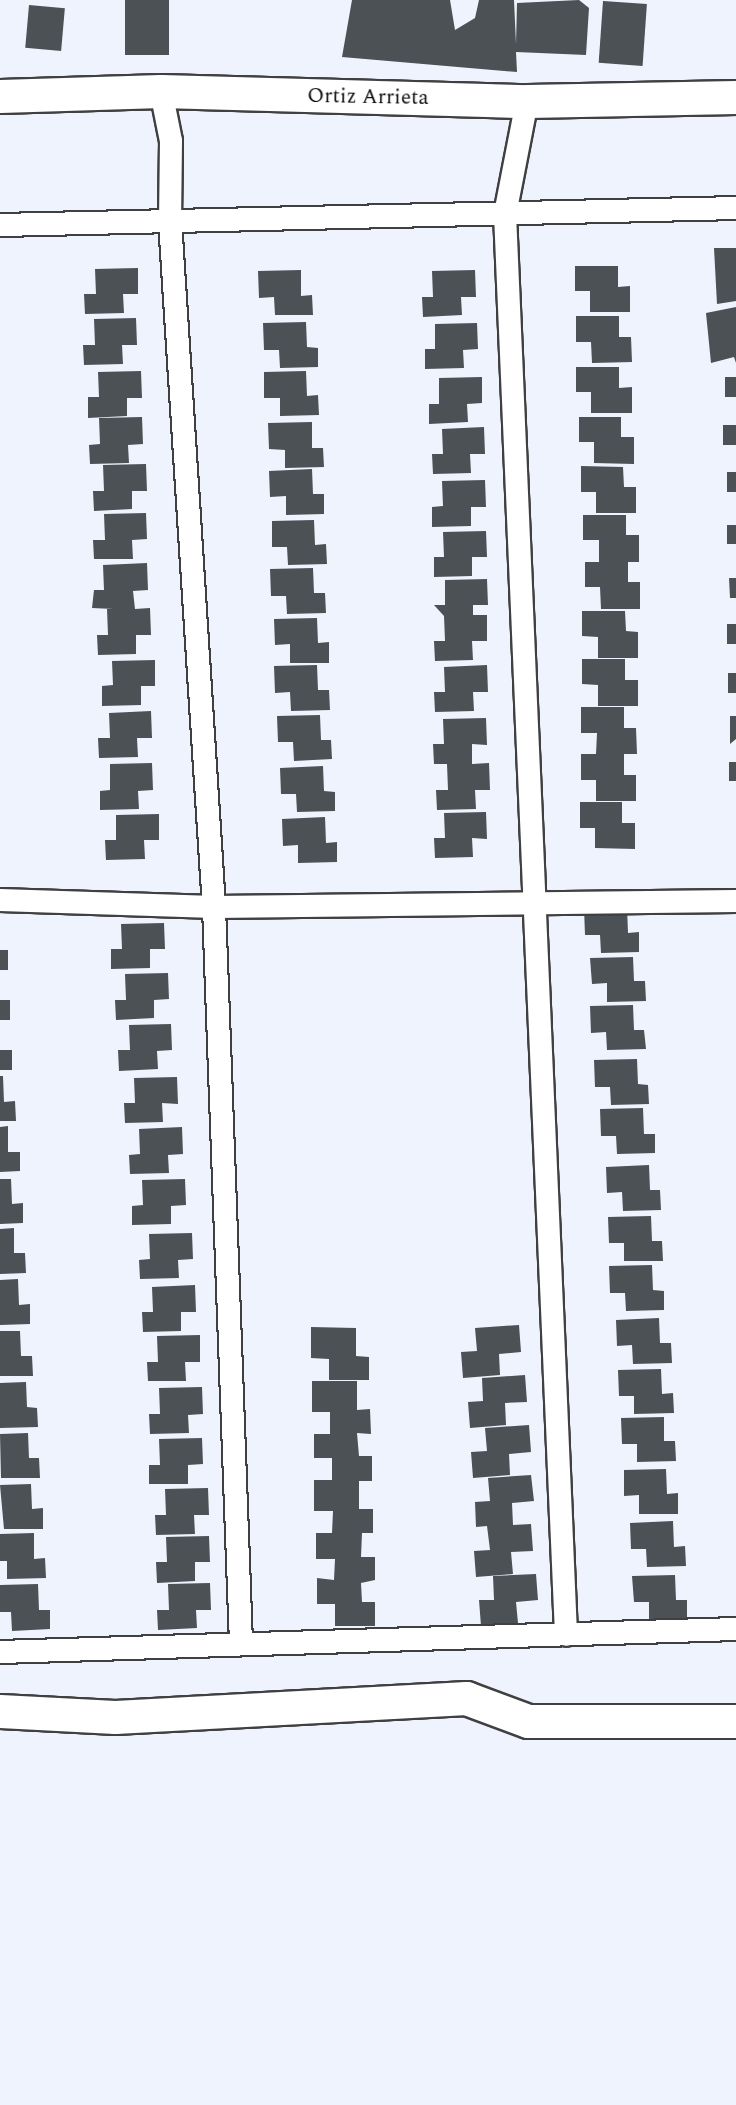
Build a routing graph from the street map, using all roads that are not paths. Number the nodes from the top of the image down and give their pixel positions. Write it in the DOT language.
graph roads {
  1 [pos="161,91"];
  2 [pos="0,96"];
  3 [pos="736,97"];
  4 [pos="527,100"];
  5 [pos="736,208"];
  6 [pos="505,214"];
  7 [pos="170,221"];
  8 [pos="0,225"];
  9 [pos="0,900"];
  10 [pos="736,901"];
  11 [pos="532,904"];
  12 [pos="214,907"];
  13 [pos="736,1629"];
  14 [pos="566,1635"];
  15 [pos="241,1644"];
  16 [pos="0,1652"];
  17 [pos="0,1711"];
  18 [pos="736,1721"];
  1 -- 2 [label="street, Ortiz Arrieta"];
  1 -- 4 [label="street, Ortiz Arrieta"];
  1 -- 7 [label="lane"];
  3 -- 4 [label="street, Ortiz Arrieta"];
  4 -- 6 [label="lane"];
  5 -- 6 [label="lane"];
  6 -- 7 [label="lane"];
  6 -- 11 [label="lane"];
  7 -- 8 [label="lane"];
  7 -- 12 [label="lane"];
  9 -- 12 [label="lane"];
  10 -- 11 [label="lane"];
  11 -- 12 [label="lane"];
  11 -- 14 [label="lane"];
  12 -- 15 [label="lane"];
  13 -- 14 [label="lane"];
  14 -- 15 [label="lane"];
  15 -- 16 [label="lane"];
  17 -- 18 [label="street"];
}
